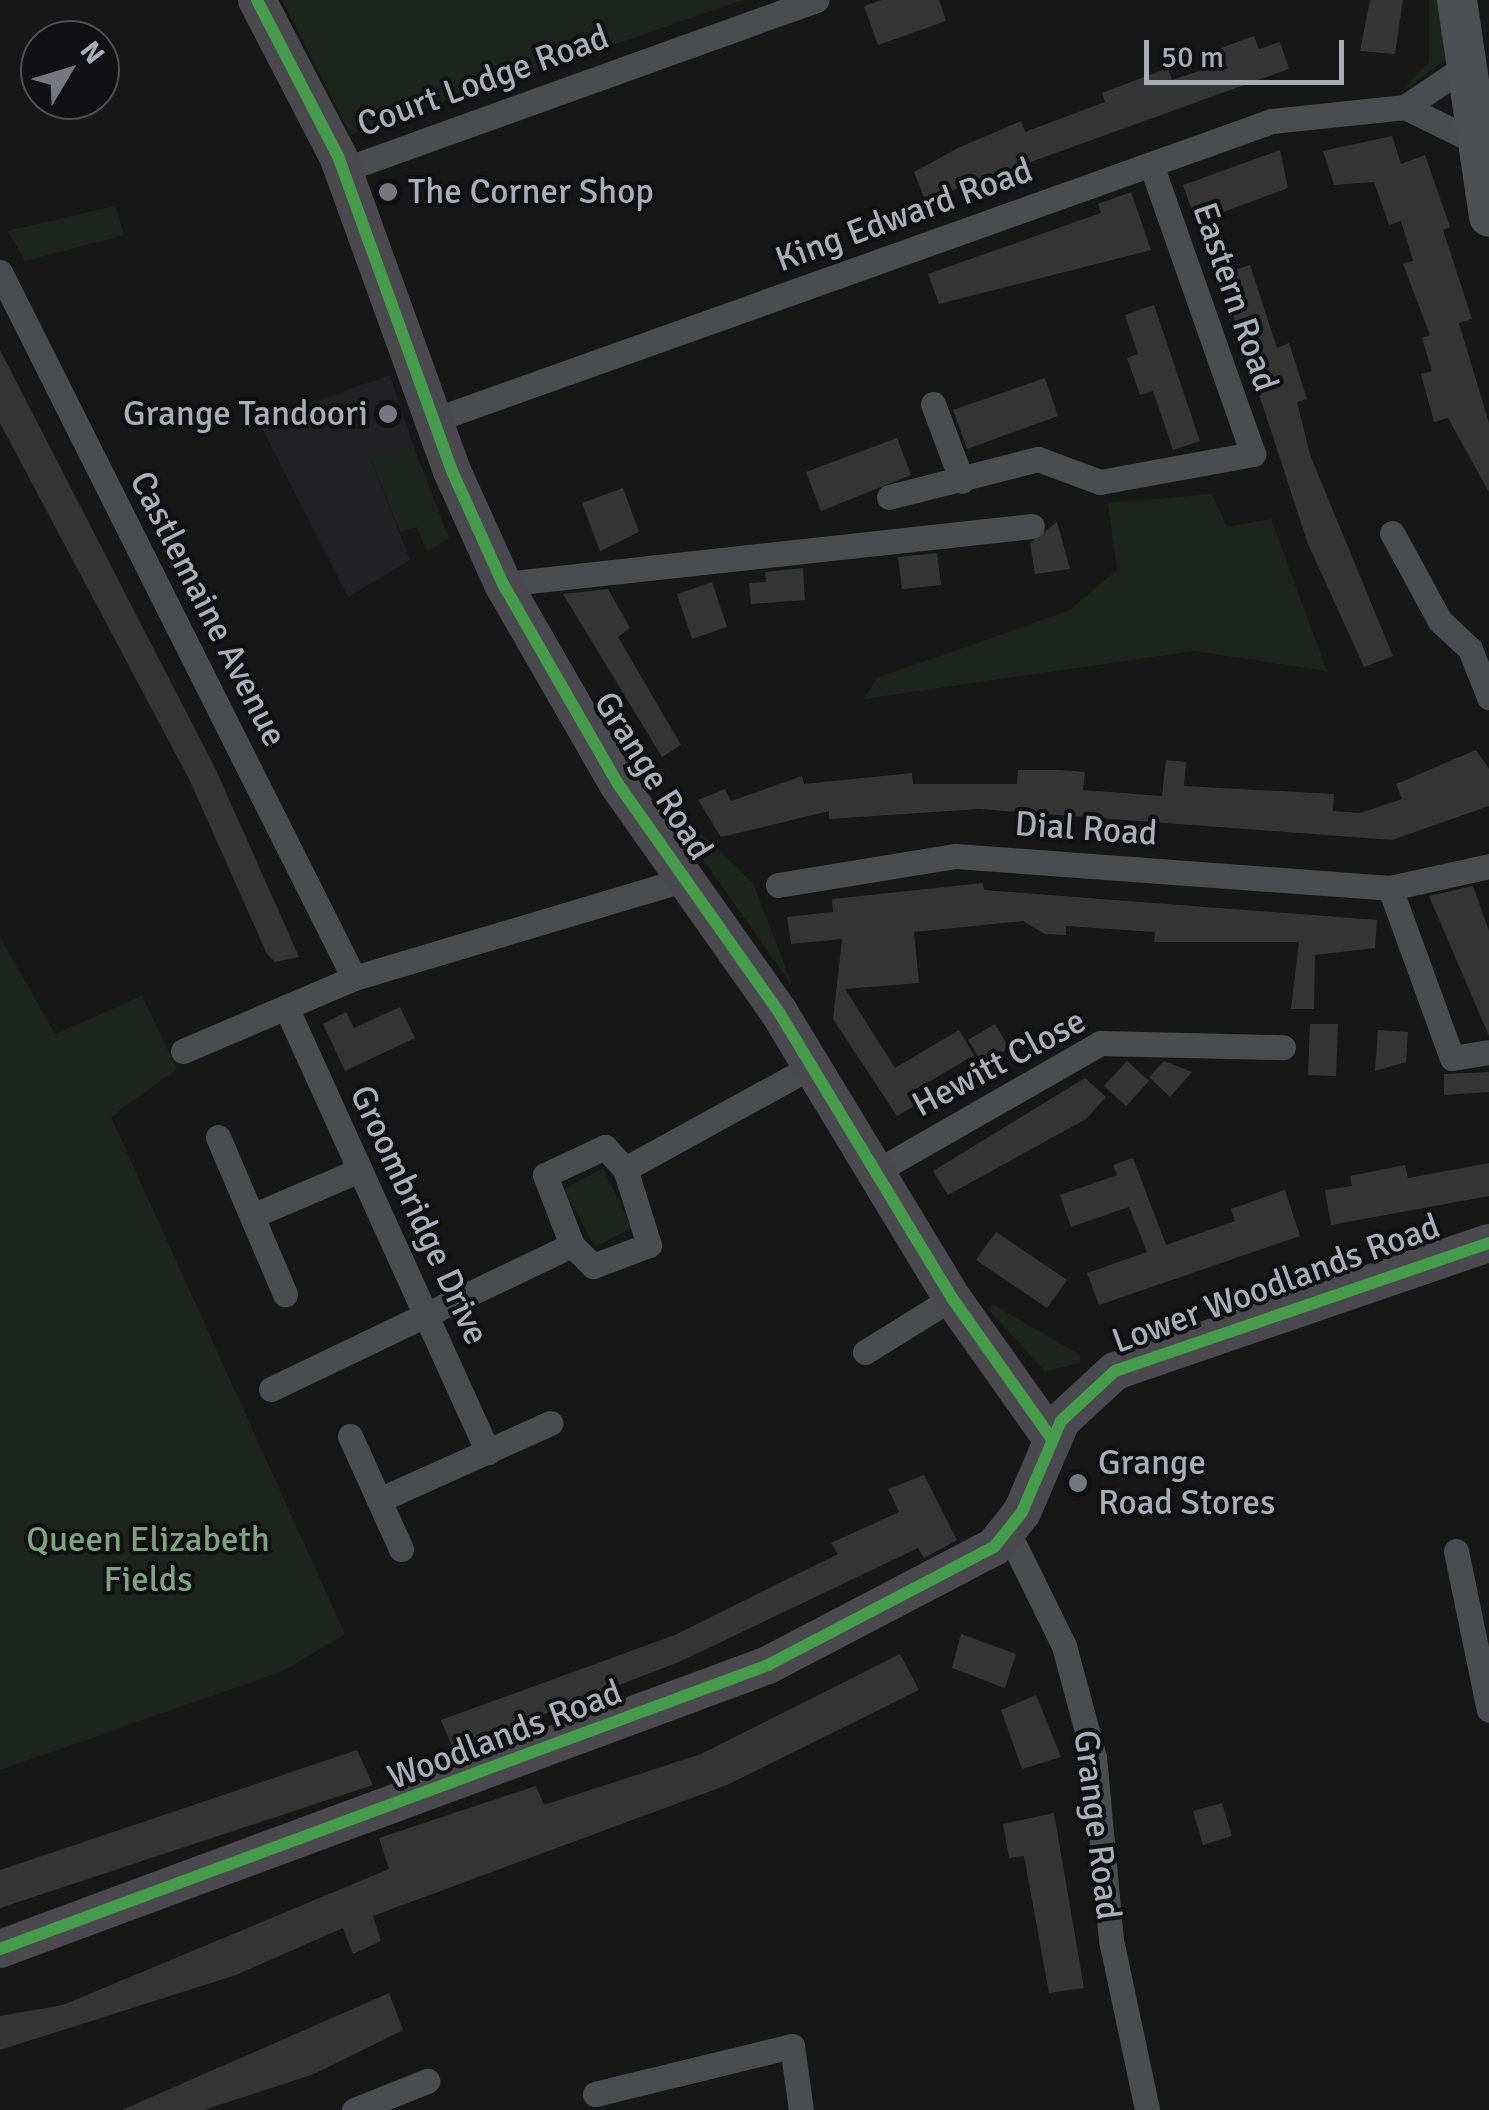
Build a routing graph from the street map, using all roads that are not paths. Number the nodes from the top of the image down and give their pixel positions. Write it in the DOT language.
graph roads {
  1 [pos="257,0"];
  2 [pos="816,0"];
  3 [pos="1457,0"];
  4 [pos="1466,66"];
  5 [pos="1405,107"];
  6 [pos="1476,142"];
  7 [pos="1151,164"];
  8 [pos="344,170"];
  9 [pos="1489,218"];
  10 [pos="0,272"];
  11 [pos="932,404"];
  12 [pos="434,420"];
  13 [pos="962,481"];
  14 [pos="889,497"];
  15 [pos="1032,526"];
  16 [pos="1392,533"];
  17 [pos="503,584"];
  18 [pos="1489,697"];
  19 [pos="1489,866"];
  20 [pos="683,880"];
  21 [pos="778,885"];
  22 [pos="1390,888"];
  23 [pos="354,978"];
  24 [pos="286,1007"];
  25 [pos="1283,1047"];
  26 [pos="183,1051"];
  27 [pos="1489,1052"];
  28 [pos="812,1066"];
  29 [pos="218,1137"];
  30 [pos="624,1169"];
  31 [pos="360,1170"];
  32 [pos="876,1172"];
  33 [pos="252,1216"];
  34 [pos="1489,1244"];
  35 [pos="572,1245"];
  36 [pos="285,1294"];
  37 [pos="952,1298"];
  38 [pos="427,1312"];
  39 [pos="866,1352"];
  40 [pos="271,1388"];
  41 [pos="550,1422"];
  42 [pos="350,1436"];
  43 [pos="1051,1438"];
  44 [pos="488,1452"];
  45 [pos="379,1500"];
  46 [pos="1008,1532"];
  47 [pos="402,1549"];
  48 [pos="1456,1551"];
  49 [pos="1489,1710"];
  50 [pos="0,1948"];
  51 [pos="427,2081"];
  52 [pos="595,2094"];
  53 [pos="354,2110"];
  54 [pos="801,2110"];
  55 [pos="1147,2110"];
  1 -- 8 [label="street, Grange Road"];
  2 -- 8 [label="street, Court Lodge Road"];
  3 -- 4 [label="main road"];
  4 -- 5 [label="street, King Edward Road"];
  4 -- 6 [label="main road"];
  5 -- 6 [label="street"];
  5 -- 7 [label="street, King Edward Road"];
  6 -- 9 [label="main road"];
  7 -- 12 [label="street, King Edward Road"];
  7 -- 13 [label="street, Eastern Road"];
  8 -- 12 [label="street, Grange Road"];
  10 -- 23 [label="street, Castlemaine Avenue"];
  11 -- 13 [label="street"];
  12 -- 17 [label="street, Grange Road"];
  13 -- 14 [label="street"];
  15 -- 17 [label="street"];
  16 -- 18 [label="street"];
  17 -- 20 [label="street, Grange Road"];
  19 -- 22 [label="street, Dial Road"];
  20 -- 23 [label="street"];
  20 -- 28 [label="street, Grange Road"];
  21 -- 22 [label="street, Dial Road"];
  22 -- 27 [label="street"];
  23 -- 24 [label="street"];
  24 -- 26 [label="street"];
  24 -- 31 [label="street, Groombridge Drive"];
  25 -- 32 [label="street, Hewitt Close"];
  28 -- 30 [label="street"];
  28 -- 32 [label="street, Grange Road"];
  29 -- 33 [label="street"];
  30 -- 35 [label="street"];
  30 -- 35 [label="street"];
  31 -- 33 [label="street"];
  31 -- 38 [label="street, Groombridge Drive"];
  32 -- 37 [label="street, Grange Road"];
  33 -- 36 [label="street"];
  34 -- 43 [label="street, Lower Woodlands Road"];
  35 -- 38 [label="street"];
  37 -- 39 [label="street"];
  37 -- 43 [label="street, Grange Road"];
  38 -- 40 [label="street"];
  38 -- 44 [label="street, Groombridge Drive"];
  41 -- 44 [label="street"];
  42 -- 45 [label="street"];
  43 -- 46 [label="street"];
  44 -- 45 [label="street"];
  45 -- 47 [label="street"];
  46 -- 50 [label="street, Woodlands Road"];
  46 -- 55 [label="street, Grange Road"];
  48 -- 49 [label="street"];
  51 -- 53 [label="street"];
  52 -- 54 [label="street"];
}
